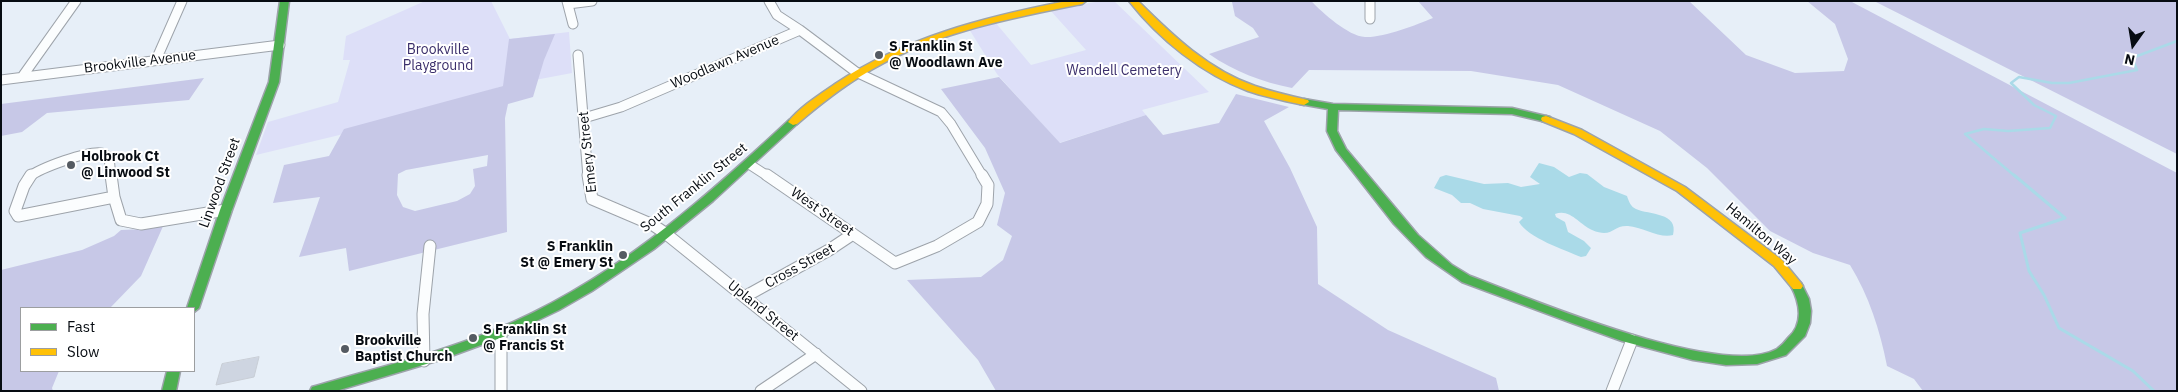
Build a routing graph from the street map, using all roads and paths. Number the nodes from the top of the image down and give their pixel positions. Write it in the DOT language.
graph roads {
  1 [pos="76,1"];
  2 [pos="182,1"];
  3 [pos="285,1"];
  4 [pos="592,1"];
  5 [pos="769,1"];
  6 [pos="1082,1"];
  7 [pos="1133,1"];
  8 [pos="1370,1"];
  9 [pos="568,3"];
  10 [pos="1370,19"];
  11 [pos="573,24"];
  12 [pos="800,30"];
  13 [pos="280,45"];
  14 [pos="578,55"];
  15 [pos="156,60"];
  16 [pos="856,72"];
  17 [pos="22,77"];
  18 [pos="1,80"];
  19 [pos="1332,107"];
  20 [pos="584,118"];
  21 [pos="749,164"];
  22 [pos="115,197"];
  23 [pos="226,210"];
  24 [pos="665,233"];
  25 [pos="853,234"];
  26 [pos="430,246"];
  27 [pos="746,296"];
  28 [pos="193,307"];
  29 [pos="501,334"];
  30 [pos="1632,340"];
  31 [pos="816,354"];
  32 [pos="424,361"];
  33 [pos="173,372"];
  34 [pos="169,391"];
  35 [pos="317,391"];
  36 [pos="501,391"];
  37 [pos="761,391"];
  38 [pos="861,391"];
  39 [pos="1612,391"];
  1 -- 17 [label="street"];
  2 -- 15 [label="street"];
  3 -- 13 [label="main road, Linwood Street"];
  4 -- 9 [label="street"];
  5 -- 12 [label="street"];
  6 -- 16 [label="main road, South Franklin Street"];
  7 -- 19 [label="main road, Hamilton Way"];
  8 -- 10 [label="street"];
  9 -- 11 [label="street"];
  12 -- 16 [label="street"];
  12 -- 20 [label="street, Woodlawn Avenue"];
  13 -- 15 [label="street, Brookville Avenue"];
  13 -- 23 [label="main road, Linwood Street"];
  14 -- 20 [label="street, Emery Street"];
  15 -- 17 [label="street, Brookville Avenue"];
  16 -- 21 [label="main road, South Franklin Street"];
  16 -- 25 [label="street, West Street"];
  17 -- 18 [label="street, Brookville Avenue"];
  19 -- 30 [label="main road, Hamilton Way"];
  19 -- 30 [label="main road, Hamilton Way"];
  20 -- 24 [label="street, Emery Street"];
  21 -- 24 [label="main road, South Franklin Street"];
  21 -- 25 [label="street, West Street"];
  22 -- 22 [label="street"];
  22 -- 23 [label="street"];
  23 -- 28 [label="main road, Linwood Street"];
  24 -- 27 [label="street, Upland Street"];
  24 -- 29 [label="main road, South Franklin Street"];
  25 -- 27 [label="street, Cross Street"];
  26 -- 32 [label="street"];
  27 -- 31 [label="street, Upland Street"];
  29 -- 32 [label="main road, South Franklin Street"];
  29 -- 36 [label="street"];
  30 -- 39 [label="street"];
  31 -- 37 [label="street"];
  31 -- 38 [label="street, Upland Street"];
  32 -- 35 [label="main road, South Franklin Street"];
  33 -- 34 [label="main road"];
}
